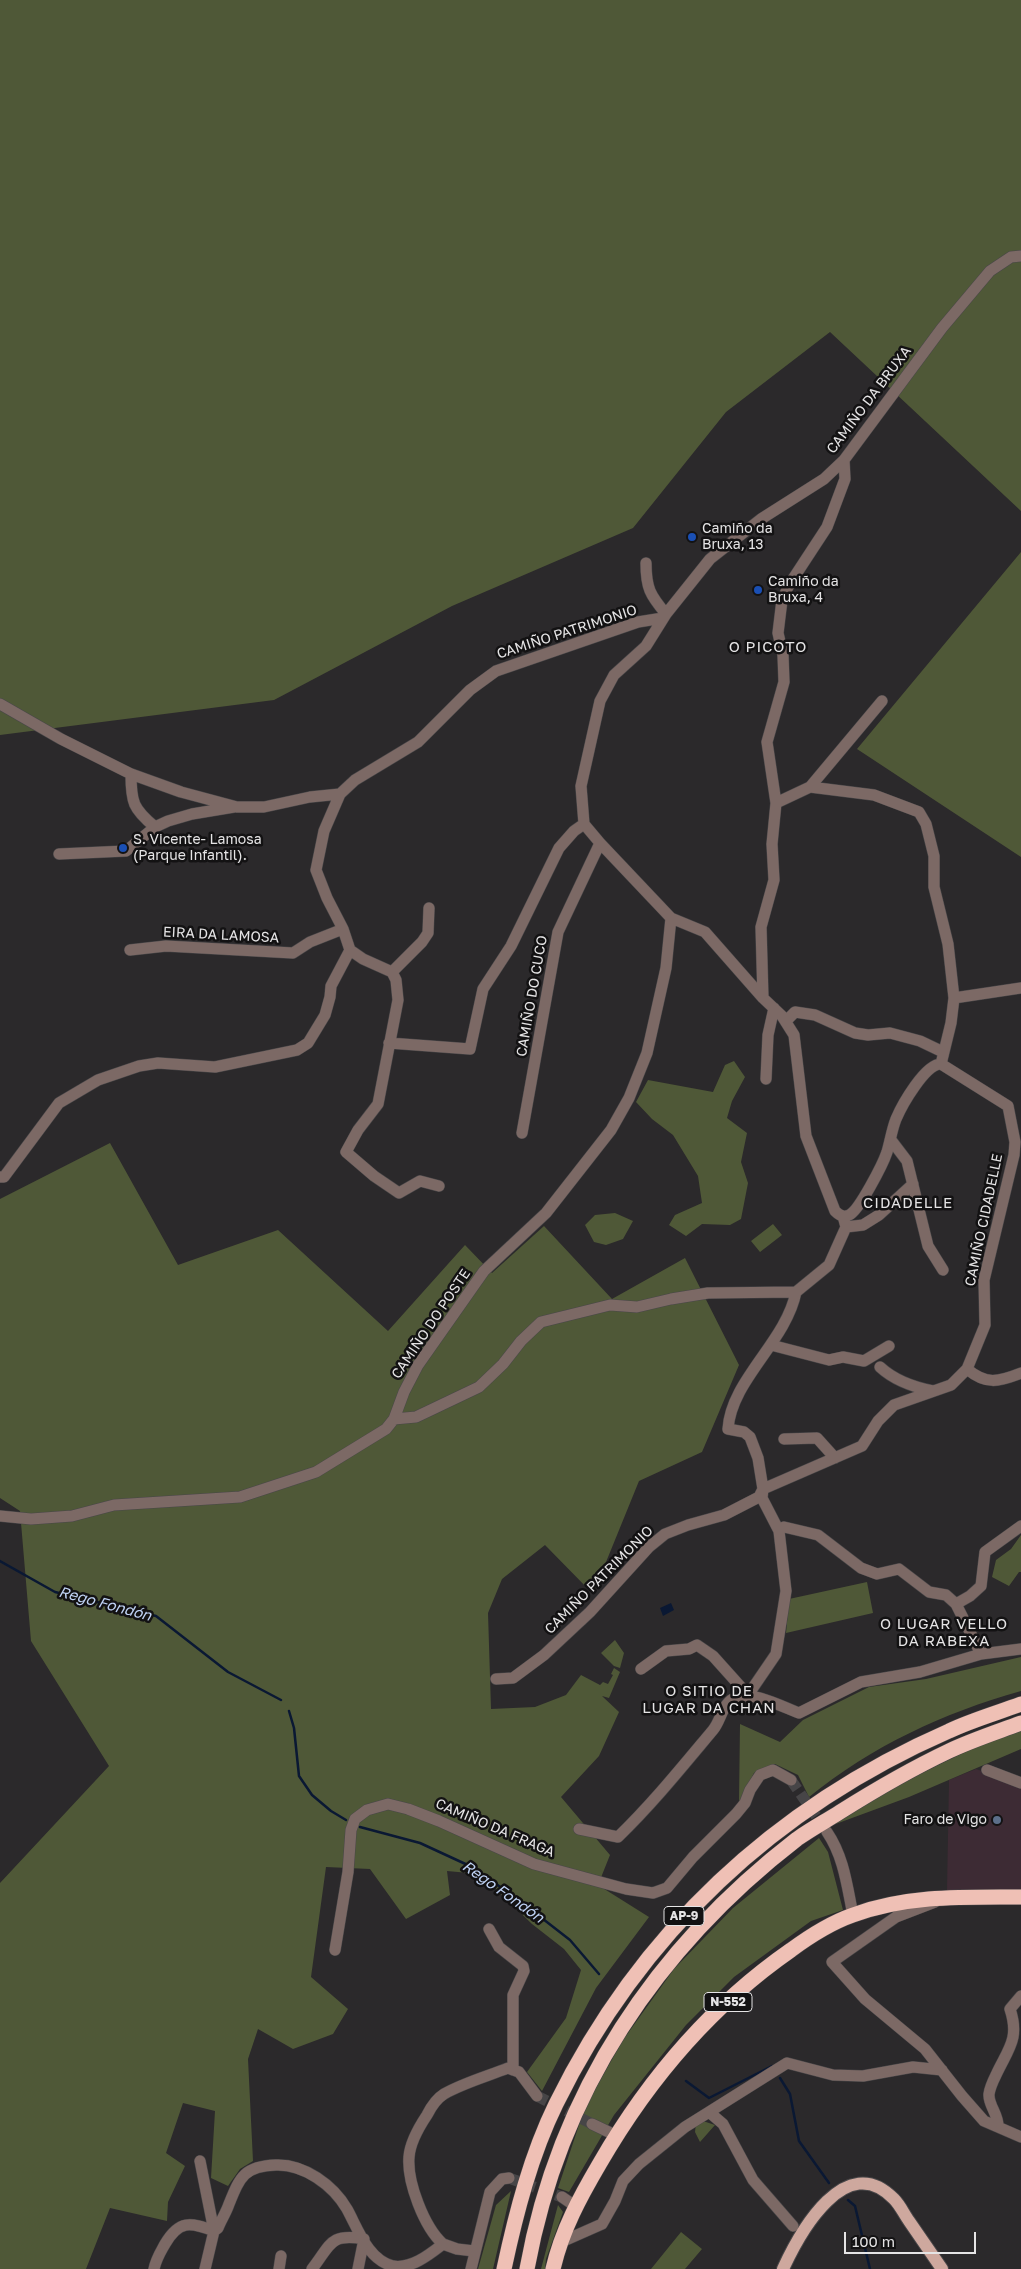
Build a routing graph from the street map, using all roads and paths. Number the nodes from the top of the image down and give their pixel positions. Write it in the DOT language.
graph roads {
  1 [pos="1021,256"];
  2 [pos="844,460"];
  3 [pos="646,563"];
  4 [pos="665,616"];
  5 [pos="882,701"];
  6 [pos="0,704"];
  7 [pos="131,774"];
  8 [pos="810,787"];
  9 [pos="340,794"];
  10 [pos="776,802"];
  11 [pos="237,806"];
  12 [pos="584,824"];
  13 [pos="155,827"];
  14 [pos="600,843"];
  15 [pos="59,854"];
  16 [pos="429,908"];
  17 [pos="671,918"];
  18 [pos="343,930"];
  19 [pos="130,950"];
  20 [pos="350,950"];
  21 [pos="392,972"];
  22 [pos="1021,988"];
  23 [pos="763,998"];
  24 [pos="954,998"];
  25 [pos="774,1008"];
  26 [pos="786,1021"];
  27 [pos="389,1043"];
  28 [pos="943,1052"];
  29 [pos="941,1064"];
  30 [pos="766,1079"];
  31 [pos="1016,1130"];
  32 [pos="522,1133"];
  33 [pos="891,1140"];
  34 [pos="0,1177"];
  35 [pos="912,1184"];
  36 [pos="439,1186"];
  37 [pos="845,1222"];
  38 [pos="943,1270"];
  39 [pos="796,1292"];
  40 [pos="771,1345"];
  41 [pos="889,1346"];
  42 [pos="880,1366"];
  43 [pos="967,1369"];
  44 [pos="1021,1373"];
  45 [pos="933,1391"];
  46 [pos="394,1419"];
  47 [pos="784,1439"];
  48 [pos="835,1458"];
  49 [pos="763,1489"];
  50 [pos="0,1516"];
  51 [pos="1021,1526"];
  52 [pos="784,1527"];
  53 [pos="956,1604"];
  54 [pos="1021,1649"];
  55 [pos="981,1654"];
  56 [pos="641,1669"];
  57 [pos="496,1679"];
  58 [pos="748,1695"];
  59 [pos="1021,1704"];
  60 [pos="1021,1723"];
  61 [pos="987,1770"];
  62 [pos="791,1780"];
  63 [pos="1021,1783"];
  64 [pos="579,1829"];
  65 [pos="828,1832"];
  66 [pos="1021,1897"];
  67 [pos="944,1898"];
  68 [pos="853,1915"];
  69 [pos="489,1929"];
  70 [pos="336,1950"];
  71 [pos="1021,1996"];
  72 [pos="513,2070"];
  73 [pos="942,2070"];
  74 [pos="537,2096"];
  75 [pos="709,2112"];
  76 [pos="592,2124"];
  77 [pos="998,2127"];
  78 [pos="615,2135"];
  79 [pos="1021,2137"];
  80 [pos="200,2161"];
  81 [pos="509,2178"];
  82 [pos="562,2197"];
  83 [pos="575,2206"];
  84 [pos="793,2226"];
  85 [pos="214,2231"];
  86 [pos="364,2239"];
  87 [pos="559,2243"];
  88 [pos="444,2244"];
  89 [pos="474,2250"];
  90 [pos="281,2256"];
  91 [pos="409,2268"];
  92 [pos="154,2269"];
  93 [pos="205,2269"];
  94 [pos="279,2269"];
  95 [pos="312,2269"];
  96 [pos="358,2269"];
  97 [pos="471,2269"];
  98 [pos="504,2269"];
  99 [pos="527,2269"];
  100 [pos="552,2269"];
  101 [pos="783,2269"];
  102 [pos="942,2269"];
  1 -- 2 [label="street, CAMIÑO DA BRUXA"];
  2 -- 4 [label="street, CAMIÑO DA BRUXA"];
  2 -- 10 [label="street"];
  3 -- 4 [label="street"];
  4 -- 9 [label="street, CAMIÑO PATRIMONIO"];
  4 -- 12 [label="street"];
  5 -- 8 [label="street"];
  6 -- 7 [label="street"];
  7 -- 11 [label="street"];
  7 -- 13 [label="street"];
  8 -- 10 [label="street"];
  8 -- 24 [label="street"];
  9 -- 11 [label="street"];
  9 -- 18 [label="street, CAMIÑO PATRIMONIO"];
  10 -- 23 [label="street"];
  11 -- 13 [label="street"];
  12 -- 14 [label="street"];
  12 -- 27 [label="street"];
  13 -- 15 [label="street"];
  14 -- 17 [label="street"];
  14 -- 32 [label="street, CAMIÑO DO CUCO"];
  16 -- 21 [label="street"];
  17 -- 23 [label="street"];
  17 -- 46 [label="street, CAMIÑO DO POSTE"];
  18 -- 19 [label="street, EIRA DA LAMOSA"];
  18 -- 20 [label="street"];
  20 -- 21 [label="street"];
  20 -- 34 [label="street"];
  21 -- 27 [label="street"];
  22 -- 24 [label="street"];
  23 -- 25 [label="street"];
  24 -- 28 [label="street"];
  25 -- 26 [label="street"];
  25 -- 30 [label="street"];
  26 -- 28 [label="street"];
  26 -- 37 [label="street"];
  27 -- 36 [label="street"];
  28 -- 29 [label="street"];
  29 -- 31 [label="street, CAMIÑO CIDADELLE"];
  29 -- 33 [label="street"];
  31 -- 43 [label="street, CAMIÑO CIDADELLE"];
  33 -- 35 [label="street"];
  33 -- 37 [label="street"];
  35 -- 37 [label="street"];
  35 -- 38 [label="street"];
  37 -- 39 [label="street"];
  39 -- 40 [label="street"];
  39 -- 46 [label="street"];
  40 -- 41 [label="street"];
  40 -- 49 [label="street"];
  42 -- 45 [label="street"];
  43 -- 44 [label="street"];
  43 -- 45 [label="street, CAMIÑO PATRIMONIO"];
  45 -- 48 [label="street, CAMIÑO PATRIMONIO"];
  46 -- 50 [label="street, CAMIÑO DO POSTE"];
  47 -- 48 [label="street"];
  48 -- 49 [label="street, CAMIÑO PATRIMONIO"];
  49 -- 57 [label="street, CAMIÑO PATRIMONIO"];
  49 -- 58 [label="street"];
  51 -- 53 [label="street"];
  52 -- 53 [label="street"];
  53 -- 55 [label="street"];
  54 -- 55 [label="street"];
  55 -- 58 [label="street"];
  56 -- 58 [label="street"];
  58 -- 64 [label="street"];
  59 -- 98 [label="highway, AP-9"];
  60 -- 99 [label="highway, AP-9"];
  61 -- 63 [label="street"];
  62 -- 70 [label="street, CAMIÑO DA FRAGA"];
  65 -- 68 [label="street"];
  66 -- 67 [label="highway, N-552"];
  67 -- 68 [label="highway, N-552"];
  67 -- 73 [label="street"];
  68 -- 78 [label="highway, N-552"];
  69 -- 72 [label="street"];
  71 -- 77 [label="street"];
  72 -- 74 [label="street"];
  72 -- 88 [label="street"];
  73 -- 75 [label="street"];
  73 -- 77 [label="street"];
  75 -- 84 [label="street"];
  75 -- 87 [label="street"];
  76 -- 78 [label="street"];
  77 -- 79 [label="street"];
  78 -- 83 [label="highway, N-552"];
  80 -- 85 [label="street"];
  81 -- 89 [label="street"];
  82 -- 83 [label="street"];
  83 -- 87 [label="highway, N-552"];
  85 -- 86 [label="street"];
  85 -- 92 [label="street"];
  85 -- 93 [label="street"];
  86 -- 91 [label="street"];
  86 -- 95 [label="street"];
  86 -- 96 [label="street"];
  87 -- 100 [label="highway, N-552"];
  88 -- 89 [label="street"];
  88 -- 91 [label="street"];
  89 -- 97 [label="street"];
  90 -- 94 [label="street"];
  101 -- 102 [label="main road"];
}
